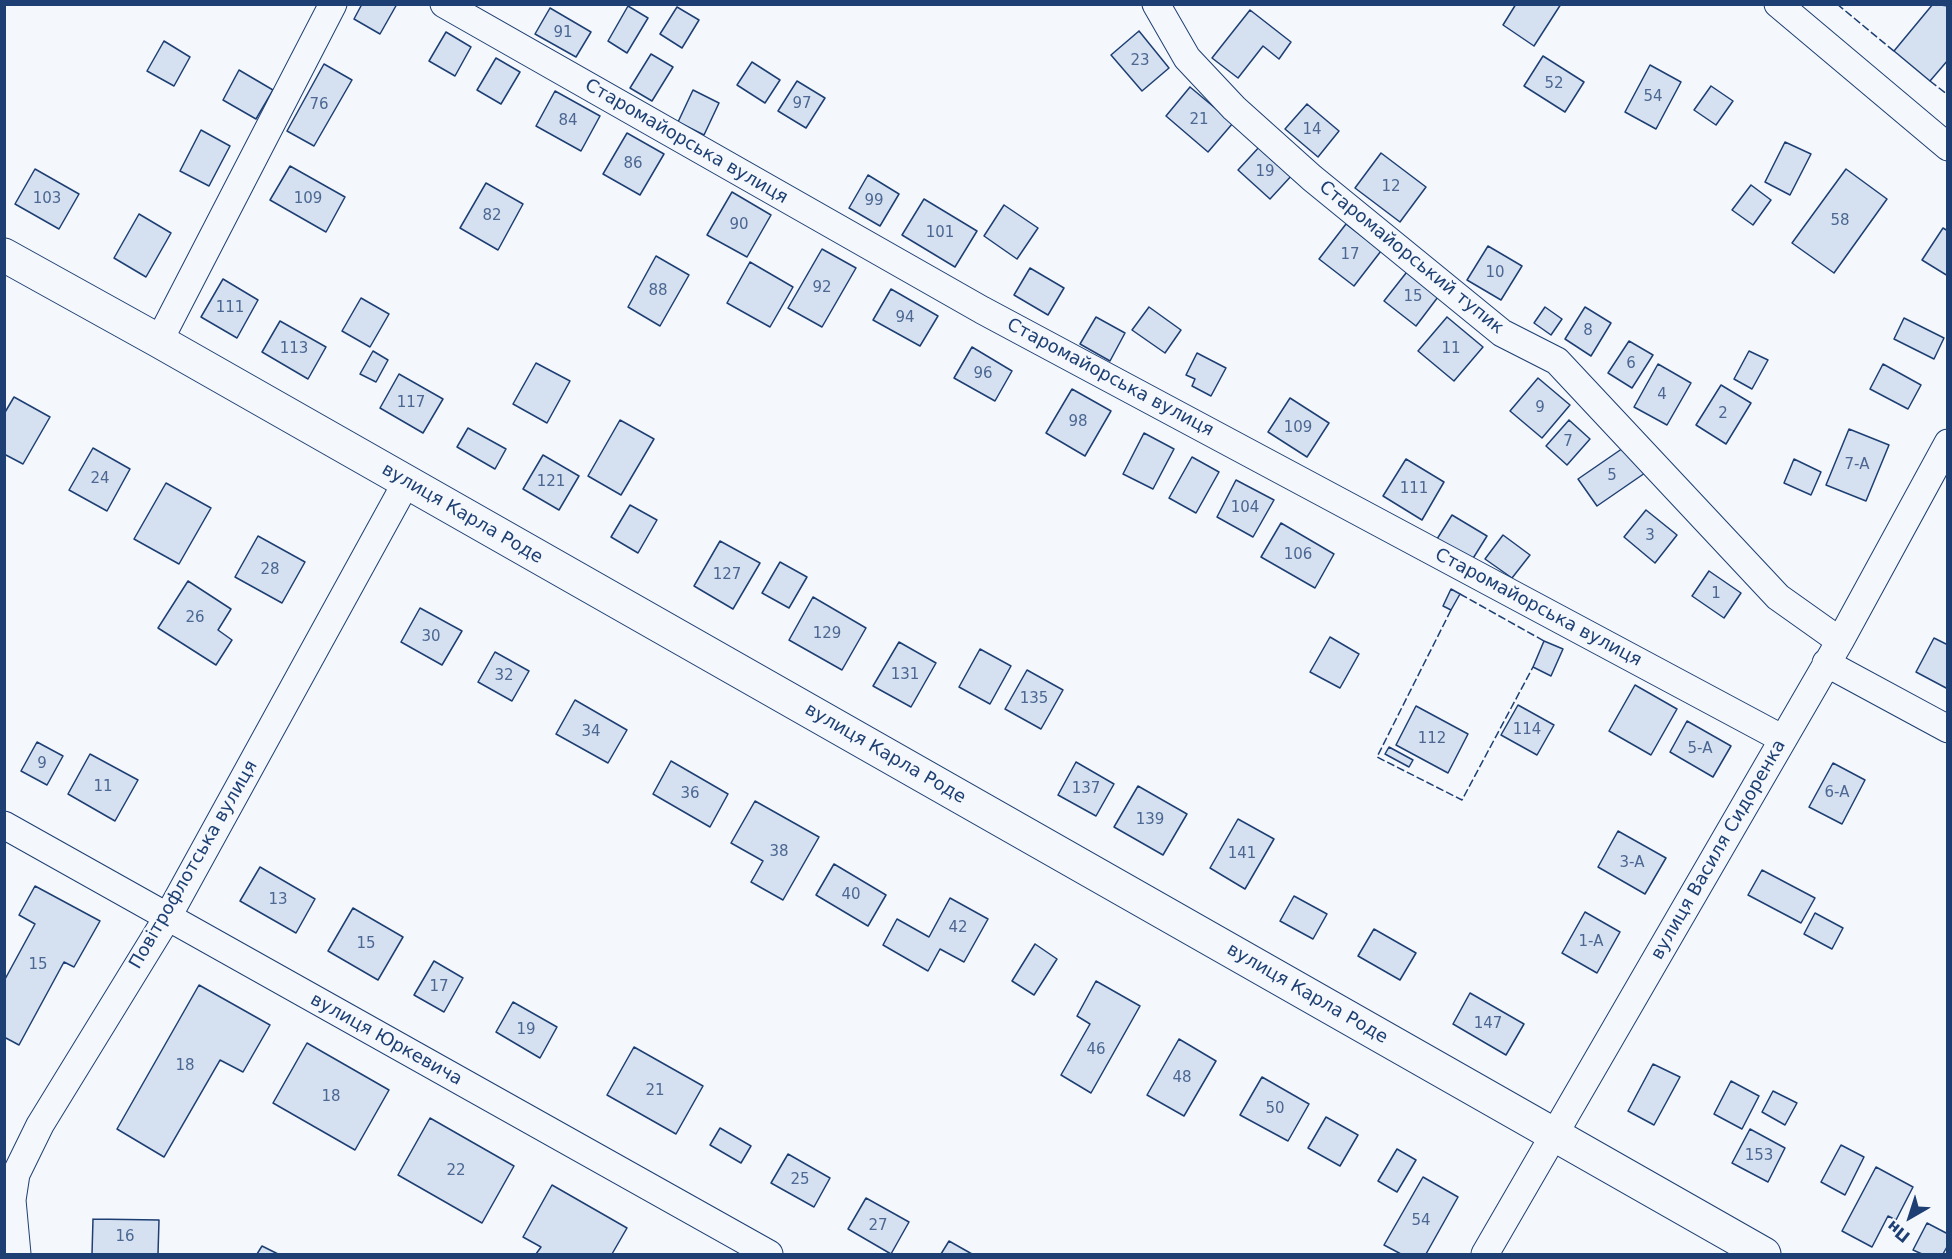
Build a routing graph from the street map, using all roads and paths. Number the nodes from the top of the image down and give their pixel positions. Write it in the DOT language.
graph roads {
  1 [pos="333,4"];
  2 [pos="444,4"];
  3 [pos="1156,4"];
  4 [pos="1778,4"];
  5 [pos="1947,147"];
  6 [pos="4,255"];
  7 [pos="159,341"];
  8 [pos="1947,443"];
  9 [pos="406,483"];
  10 [pos="1833,652"];
  11 [pos="1947,729"];
  12 [pos="1783,740"];
  13 [pos="4,825"];
  14 [pos="167,918"];
  15 [pos="1554,1135"];
  16 [pos="17,1254"];
  17 [pos="769,1254"];
  18 [pos="1485,1254"];
  19 [pos="1764,1254"];
  1 -- 7 [label="street"];
  2 -- 12 [label="street, Старомайорська вулиця"];
  3 -- 10 [label="street, Старомайорський тупик"];
  4 -- 5 [label="street"];
  6 -- 7 [label="street, вулиця Карла Роде"];
  7 -- 9 [label="street, вулиця Карла Роде"];
  8 -- 10 [label="street, вулиця Василя Сидоренка"];
  9 -- 14 [label="street, Повітрофлотська вулиця"];
  9 -- 15 [label="street, вулиця Карла Роде"];
  10 -- 11 [label="street"];
  10 -- 12 [label="street, вулиця Василя Сидоренка"];
  12 -- 15 [label="street, вулиця Василя Сидоренка"];
  13 -- 14 [label="street, вулиця Юркевича"];
  14 -- 16 [label="street, Повітрофлотська вулиця"];
  14 -- 17 [label="street, вулиця Юркевича"];
  15 -- 18 [label="street, вулиця Василя Сидоренка"];
  15 -- 19 [label="street, вулиця Карла Роде"];
}
